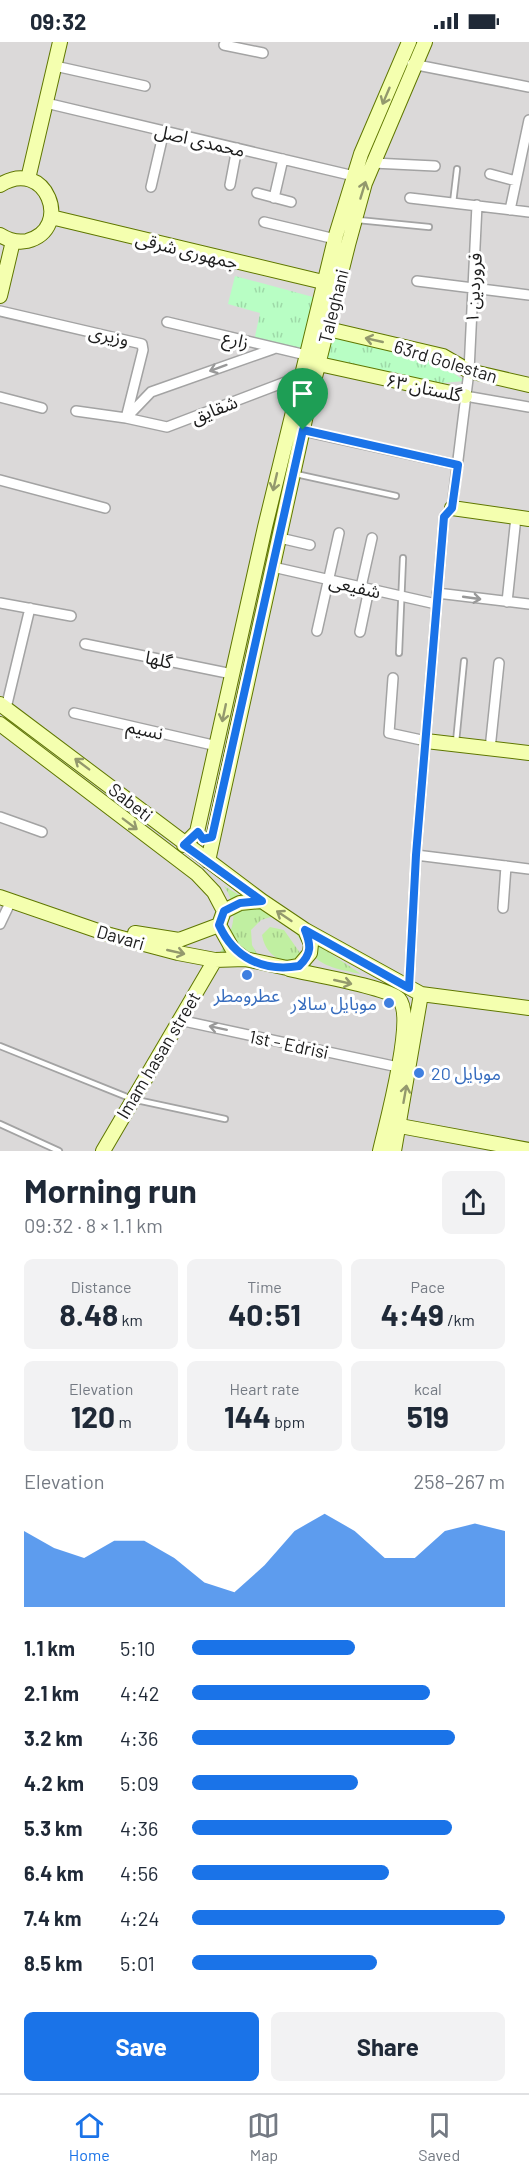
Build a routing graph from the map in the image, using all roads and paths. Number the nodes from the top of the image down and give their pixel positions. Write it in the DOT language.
graph roads {
  1 [pos="60,42"];
  2 [pos="409,42"];
  3 [pos="425,42"];
  4 [pos="224,45"];
  5 [pos="248,46"];
  6 [pos="263,53"];
  7 [pos="400,62"];
  8 [pos="415,65"];
  9 [pos="55,66"];
  10 [pos="145,86"];
  11 [pos="529,87"];
  12 [pos="46,104"];
  13 [pos="529,120"];
  14 [pos="164,131"];
  15 [pos="527,140"];
  16 [pos="237,148"];
  17 [pos="282,159"];
  18 [pos="373,164"];
  19 [pos="435,166"];
  20 [pos="457,169"];
  21 [pos="490,174"];
  22 [pos="354,176"];
  23 [pos="28,179"];
  24 [pos="516,181"];
  25 [pos="0,185"];
  26 [pos="230,185"];
  27 [pos="151,187"];
  28 [pos="257,193"];
  29 [pos="274,198"];
  30 [pos="410,198"];
  31 [pos="291,202"];
  32 [pos="453,202"];
  33 [pos="477,205"];
  34 [pos="510,210"];
  35 [pos="529,212"];
  36 [pos="51,217"];
  37 [pos="355,219"];
  38 [pos="264,222"];
  39 [pos="429,227"];
  40 [pos="0,234"];
  41 [pos="335,239"];
  42 [pos="13,241"];
  43 [pos="417,281"];
  44 [pos="324,282"];
  45 [pos="473,288"];
  46 [pos="529,295"];
  47 [pos="0,296"];
  48 [pos="0,311"];
  49 [pos="167,322"];
  50 [pos="328,329"];
  51 [pos="273,348"];
  52 [pos="306,356"];
  53 [pos="319,364"];
  54 [pos="469,371"];
  55 [pos="301,376"];
  56 [pos="529,385"];
  57 [pos="465,396"];
  58 [pos="0,397"];
  59 [pos="529,407"];
  60 [pos="42,408"];
  61 [pos="76,411"];
  62 [pos="126,418"];
  63 [pos="303,430"];
  64 [pos="458,465"];
  65 [pos="294,474"];
  66 [pos="0,480"];
  67 [pos="396,496"];
  68 [pos="105,508"];
  69 [pos="452,508"];
  70 [pos="522,518"];
  71 [pos="339,533"];
  72 [pos="280,538"];
  73 [pos="372,538"];
  74 [pos="310,545"];
  75 [pos="403,558"];
  76 [pos="273,567"];
  77 [pos="328,580"];
  78 [pos="365,588"];
  79 [pos="437,593"];
  80 [pos="401,596"];
  81 [pos="507,602"];
  82 [pos="0,603"];
  83 [pos="436,604"];
  84 [pos="529,604"];
  85 [pos="30,608"];
  86 [pos="70,616"];
  87 [pos="317,631"];
  88 [pos="360,632"];
  89 [pos="85,644"];
  90 [pos="399,652"];
  91 [pos="464,661"];
  92 [pos="499,663"];
  93 [pos="232,674"];
  94 [pos="393,678"];
  95 [pos="74,713"];
  96 [pos="5,717"];
  97 [pos="426,741"];
  98 [pos="456,745"];
  99 [pos="217,746"];
  100 [pos="490,749"];
  101 [pos="529,753"];
  102 [pos="1,817"];
  103 [pos="42,832"];
  104 [pos="198,832"];
  105 [pos="212,837"];
  106 [pos="184,845"];
  107 [pos="416,855"];
  108 [pos="208,861"];
  109 [pos="506,866"];
  110 [pos="529,869"];
  111 [pos="0,890"];
  112 [pos="5,899"];
  113 [pos="262,901"];
  114 [pos="503,908"];
  115 [pos="224,911"];
  116 [pos="0,924"];
  117 [pos="219,925"];
  118 [pos="305,930"];
  119 [pos="245,959"];
  120 [pos="215,960"];
  121 [pos="287,968"];
  122 [pos="415,991"];
  123 [pos="529,1008"];
  124 [pos="179,1020"];
  125 [pos="0,1046"];
  126 [pos="398,1067"];
  127 [pos="132,1099"];
  128 [pos="225,1119"];
  129 [pos="0,1124"];
  130 [pos="399,1126"];
  131 [pos="529,1150"];
  132 [pos="59,1151"];
  133 [pos="103,1151"];
  134 [pos="380,1151"];
  135 [pos="394,1151"];
  1 -- 9 [label="main road"];
  2 -- 7 [label="main road, Taleghani"];
  3 -- 8 [label="main road, Taleghani"];
  4 -- 5 [label="street"];
  5 -- 6 [label="street"];
  7 -- 8 [label="street"];
  7 -- 22 [label="main road, Taleghani, one-way"];
  8 -- 11 [label="street"];
  8 -- 18 [label="main road, Taleghani"];
  9 -- 10 [label="street"];
  9 -- 12 [label="main road"];
  12 -- 14 [label="street, محمدی اصل"];
  12 -- 23 [label="main road"];
  13 -- 15 [label="street"];
  14 -- 16 [label="street, محمدی اصل"];
  14 -- 27 [label="street"];
  15 -- 24 [label="street"];
  16 -- 17 [label="street, محمدی اصل"];
  16 -- 26 [label="street"];
  17 -- 22 [label="street, محمدی اصل"];
  17 -- 29 [label="street"];
  18 -- 19 [label="street"];
  37 -- 18 [label="main road, Taleghani, one-way"];
  20 -- 32 [label="lane"];
  21 -- 24 [label="street"];
  22 -- 41 [label="main road, Taleghani"];
  23 -- 25 [label="main road"];
  23 -- 36 [label="main road"];
  24 -- 34 [label="street"];
  28 -- 29 [label="street"];
  29 -- 31 [label="street"];
  30 -- 32 [label="street"];
  32 -- 33 [label="street"];
  33 -- 34 [label="street"];
  33 -- 45 [label="street, فروردین ۱"];
  34 -- 35 [label="street"];
  36 -- 42 [label="main road"];
  36 -- 44 [label="main road, جمهوری شرقی"];
  37 -- 39 [label="lane"];
  37 -- 50 [label="main road, Taleghani"];
  38 -- 41 [label="street"];
  40 -- 42 [label="main road"];
  41 -- 44 [label="main road, Taleghani"];
  42 -- 47 [label="main road"];
  43 -- 45 [label="street"];
  44 -- 52 [label="main road, Taleghani"];
  45 -- 46 [label="street"];
  45 -- 54 [label="street, فروردین ۱"];
  48 -- 62 [label="street, وزیری"];
  49 -- 51 [label="street, زارع"];
  50 -- 53 [label="main road, Taleghani"];
  54 -- 50 [label="main road, 63rd Golestan, one-way"];
  51 -- 52 [label="street, زارع"];
  51 -- 62 [label="street, شقایق, one-way"];
  52 -- 55 [label="main road, Taleghani"];
  53 -- 57 [label="main road, گلستان ۶۳"];
  53 -- 63 [label="main road, Taleghani"];
  54 -- 56 [label="main road, 63rd Golestan"];
  54 -- 57 [label="street, فروردین ۱"];
  55 -- 62 [label="street, شقایق"];
  55 -- 93 [label="main road, Taleghani, one-way"];
  57 -- 59 [label="street, گلستان ۶۳"];
  57 -- 64 [label="street, فروردین ۱"];
  58 -- 60 [label="street"];
  61 -- 62 [label="street, شقایق"];
  63 -- 64 [label="street"];
  63 -- 65 [label="main road, Taleghani"];
  64 -- 69 [label="street, فروردین ۱"];
  65 -- 67 [label="lane"];
  65 -- 72 [label="main road, Taleghani"];
  66 -- 68 [label="street"];
  69 -- 70 [label="main road"];
  69 -- 79 [label="street, فروردین ۱"];
  70 -- 81 [label="street"];
  71 -- 77 [label="street"];
  72 -- 74 [label="street"];
  72 -- 76 [label="main road, Taleghani"];
  73 -- 78 [label="street"];
  75 -- 80 [label="lane"];
  76 -- 77 [label="street, شفیعی"];
  76 -- 105 [label="main road, Taleghani"];
  77 -- 78 [label="street, شفیعی"];
  77 -- 87 [label="street"];
  78 -- 80 [label="street, شفیعی"];
  78 -- 88 [label="street"];
  79 -- 81 [label="street, one-way"];
  79 -- 83 [label="street, فروردین ۱"];
  80 -- 83 [label="street, شفیعی"];
  80 -- 90 [label="lane"];
  81 -- 84 [label="street"];
  82 -- 85 [label="street"];
  83 -- 97 [label="street, فروردین ۱"];
  85 -- 86 [label="street"];
  85 -- 96 [label="street"];
  89 -- 93 [label="street, گلها"];
  91 -- 98 [label="lane"];
  92 -- 100 [label="street"];
  93 -- 99 [label="main road, Taleghani, one-way"];
  94 -- 97 [label="street"];
  95 -- 99 [label="street, نسیم"];
  106 -- 96 [label="main road, Sabeti, one-way"];
  96 -- 115 [label="main road, Sabeti, one-way"];
  97 -- 98 [label="main road"];
  97 -- 107 [label="street, فروردین ۱"];
  98 -- 100 [label="main road"];
  99 -- 104 [label="main road, Taleghani"];
  100 -- 101 [label="main road"];
  102 -- 103 [label="street"];
  104 -- 105 [label="main road"];
  104 -- 106 [label="main road"];
  105 -- 108 [label="main road, Taleghani"];
  106 -- 108 [label="main road, Sabeti"];
  107 -- 109 [label="street"];
  107 -- 122 [label="street, فروردین ۱"];
  108 -- 113 [label="main road, Sabeti"];
  109 -- 110 [label="street"];
  109 -- 114 [label="street"];
  111 -- 117 [label="main road, Davari"];
  112 -- 116 [label="street"];
  112 -- 120 [label="main road, Davari, one-way"];
  113 -- 115 [label="main road"];
  118 -- 113 [label="main road, one-way"];
  115 -- 117 [label="main road"];
  117 -- 119 [label="main road"];
  118 -- 121 [label="main road"];
  118 -- 122 [label="main road"];
  119 -- 120 [label="main road, Davari"];
  119 -- 121 [label="main road"];
  120 -- 124 [label="main road, Imam hasan street"];
  121 -- 126 [label="main road, one-way"];
  122 -- 123 [label="main road"];
  130 -- 122 [label="main road, one-way"];
  126 -- 124 [label="street, 1st - Edrisi, one-way"];
  124 -- 127 [label="main road, Imam hasan street"];
  125 -- 127 [label="lane"];
  126 -- 134 [label="main road"];
  127 -- 128 [label="lane"];
  127 -- 133 [label="main road, Imam hasan street"];
  129 -- 132 [label="lane"];
  130 -- 131 [label="main road"];
  130 -- 135 [label="main road"];
}
